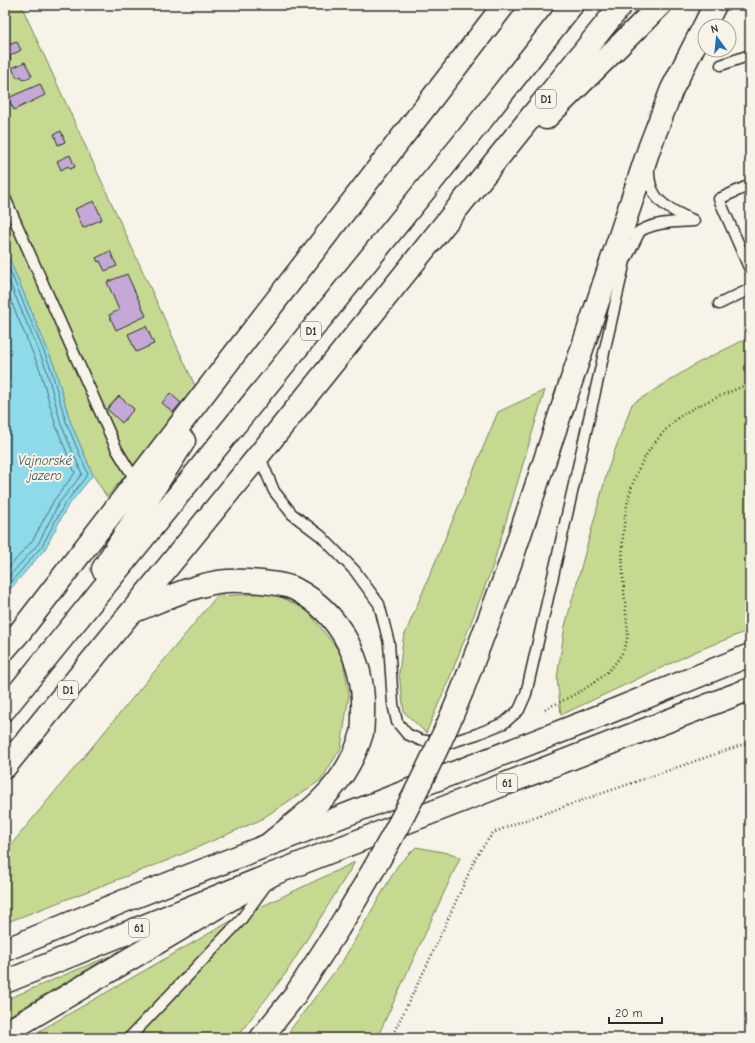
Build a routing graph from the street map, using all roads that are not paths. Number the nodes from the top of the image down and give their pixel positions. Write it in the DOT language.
graph roads {
  1 [pos="504,5"];
  2 [pos="572,5"];
  3 [pos="621,5"];
  4 [pos="660,5"];
  5 [pos="715,5"];
  6 [pos="750,55"];
  7 [pos="721,65"];
  8 [pos="650,146"];
  9 [pos="750,185"];
  10 [pos="470,194"];
  11 [pos="5,198"];
  12 [pos="640,231"];
  13 [pos="611,264"];
  14 [pos="750,270"];
  15 [pos="750,289"];
  16 [pos="719,304"];
  17 [pos="256,327"];
  18 [pos="259,456"];
  19 [pos="131,473"];
  20 [pos="131,612"];
  21 [pos="5,649"];
  22 [pos="750,655"];
  23 [pos="47,656"];
  24 [pos="750,689"];
  25 [pos="5,708"];
  26 [pos="5,767"];
  27 [pos="268,846"];
  28 [pos="273,874"];
  29 [pos="5,950"];
  30 [pos="5,982"];
  31 [pos="5,1034"];
  32 [pos="128,1038"];
  33 [pos="261,1038"];
  1 -- 17 [label="main road"];
  2 -- 23 [label="main road, D1"];
  3 -- 10 [label="main road, D1"];
  4 -- 10 [label="main road"];
  5 -- 8 [label="main road"];
  6 -- 7 [label="lane"];
  8 -- 12 [label="lane"];
  8 -- 13 [label="main road"];
  9 -- 14 [label="lane"];
  10 -- 18 [label="main road, D1"];
  11 -- 19 [label="lane"];
  12 -- 13 [label="lane"];
  12 -- 18 [label="lane"];
  13 -- 33 [label="main road, bridge"];
  15 -- 16 [label="lane"];
  17 -- 21 [label="main road"];
  17 -- 23 [label="main road"];
  18 -- 20 [label="main road, D1"];
  20 -- 26 [label="main road, D1"];
  20 -- 27 [label="main road"];
  22 -- 27 [label="main road, 61"];
  23 -- 25 [label="main road, D1"];
  24 -- 28 [label="main road, 61"];
  27 -- 29 [label="main road, 61"];
  28 -- 30 [label="main road, 61"];
  28 -- 31 [label="main road"];
  28 -- 32 [label="lane"];
}
